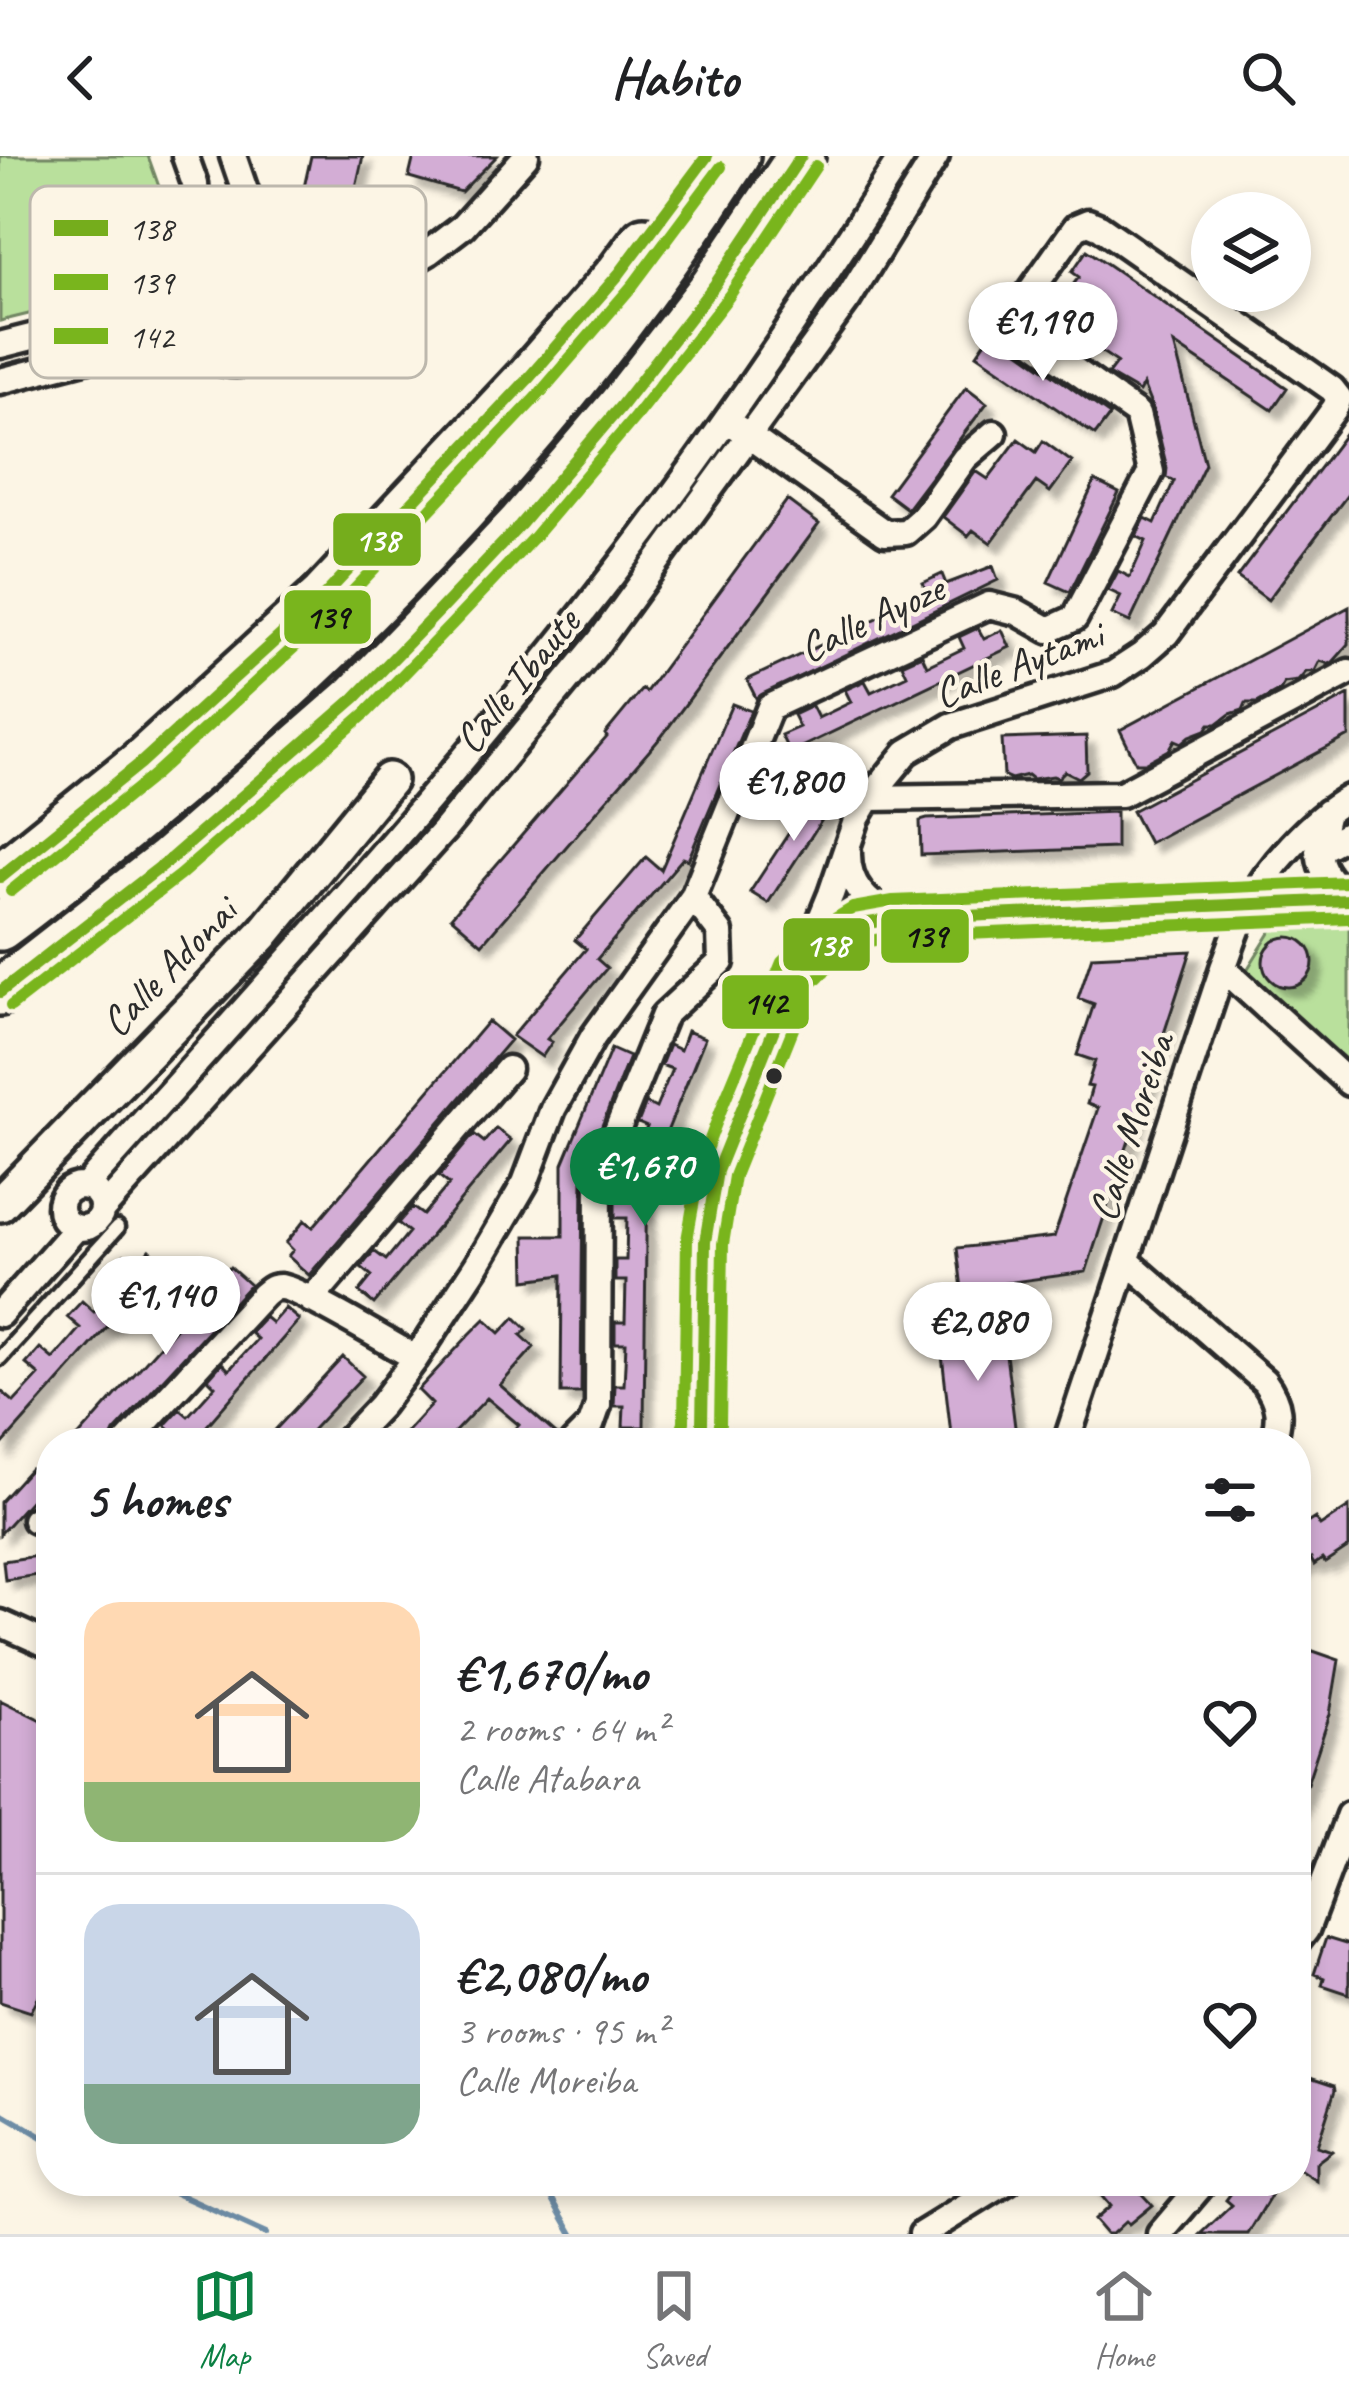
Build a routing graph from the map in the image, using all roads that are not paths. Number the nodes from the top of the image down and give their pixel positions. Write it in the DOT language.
graph roads {
  1 [pos="185,156"];
  2 [pos="233,156"];
  3 [pos="526,156"];
  4 [pos="707,156"];
  5 [pos="736,156"];
  6 [pos="801,156"];
  7 [pos="902,156"];
  8 [pos="935,156"];
  9 [pos="195,186"];
  10 [pos="243,186"];
  11 [pos="426,255"];
  12 [pos="30,337"];
  13 [pos="0,345"];
  14 [pos="30,373"];
  15 [pos="0,381"];
  16 [pos="1339,398"];
  17 [pos="727,421"];
  18 [pos="994,434"];
  19 [pos="750,437"];
  20 [pos="1349,673"];
  21 [pos="389,780"];
  22 [pos="868,798"];
  23 [pos="1338,804"];
  24 [pos="420,809"];
  25 [pos="444,830"];
  26 [pos="1349,835"];
  27 [pos="849,838"];
  28 [pos="1318,851"];
  29 [pos="0,877"];
  30 [pos="693,897"];
  31 [pos="1349,899"];
  32 [pos="1247,905"];
  33 [pos="336,907"];
  34 [pos="894,919"];
  35 [pos="359,927"];
  36 [pos="0,928"];
  37 [pos="1222,968"];
  38 [pos="796,974"];
  39 [pos="0,992"];
  40 [pos="508,1070"];
  41 [pos="1349,1082"];
  42 [pos="85,1187"];
  43 [pos="0,1204"];
  44 [pos="110,1219"];
  45 [pos="76,1228"];
  46 [pos="1127,1261"];
  47 [pos="311,1300"];
  48 [pos="0,1314"];
  49 [pos="2,1350"];
  50 [pos="416,1358"];
  51 [pos="140,1428"];
  52 [pos="359,1428"];
  53 [pos="588,1428"];
  54 [pos="701,1428"];
  55 [pos="1071,1428"];
  56 [pos="1277,1428"];
  57 [pos="0,1623"];
  58 [pos="36,1639"];
  59 [pos="1349,1815"];
  60 [pos="1311,1917"];
  61 [pos="984,2196"];
  62 [pos="1192,2196"];
  63 [pos="922,2234"];
  64 [pos="1160,2234"];
  1 -- 9 [label="street"];
  2 -- 10 [label="street"];
  3 -- 11 [label="street"];
  4 -- 29 [label="highway"];
  5 -- 36 [label="highway"];
  6 -- 39 [label="highway"];
  7 -- 17 [label="street, Calle Ibaute"];
  8 -- 19 [label="street, Calle Ibaute"];
  12 -- 13 [label="street"];
  14 -- 15 [label="street"];
  16 -- 22 [label="street, Calle Aytami"];
  16 -- 30 [label="street, Calle Ayoze"];
  17 -- 19 [label="street"];
  17 -- 24 [label="street, Calle Ibaute"];
  18 -- 19 [label="street"];
  19 -- 25 [label="street, Calle Ibaute"];
  20 -- 22 [label="street"];
  21 -- 43 [label="street, Calle Adonai"];
  22 -- 27 [label="street, Calle Aytami"];
  23 -- 28 [label="street"];
  23 -- 32 [label="street, Calle Moreiba"];
  24 -- 25 [label="street"];
  24 -- 33 [label="street, Calle Ibaute"];
  25 -- 35 [label="street, Calle Ibaute"];
  26 -- 28 [label="street"];
  27 -- 34 [label="street"];
  27 -- 38 [label="street, Calle Aytami"];
  28 -- 31 [label="street"];
  30 -- 50 [label="street, Calle Ayoze"];
  30 -- 53 [label="street"];
  31 -- 32 [label="street"];
  32 -- 34 [label="street"];
  32 -- 37 [label="street, Calle Moreiba"];
  33 -- 35 [label="street"];
  33 -- 42 [label="street, Calle Ibaute"];
  34 -- 38 [label="street"];
  35 -- 44 [label="street, Calle Ibaute"];
  37 -- 41 [label="street"];
  37 -- 46 [label="street, Calle Moreiba"];
  38 -- 54 [label="street, Calle Aytami"];
  40 -- 47 [label="street"];
  42 -- 44 [label="street"];
  42 -- 45 [label="street"];
  44 -- 45 [label="street"];
  44 -- 49 [label="lane"];
  45 -- 48 [label="street"];
  46 -- 55 [label="street, Calle Moreiba"];
  46 -- 56 [label="street"];
  47 -- 50 [label="street"];
  47 -- 51 [label="street"];
  50 -- 52 [label="street, Calle Ayoze"];
  57 -- 58 [label="street"];
  59 -- 60 [label="street"];
  61 -- 63 [label="street"];
  62 -- 64 [label="street"];
}
